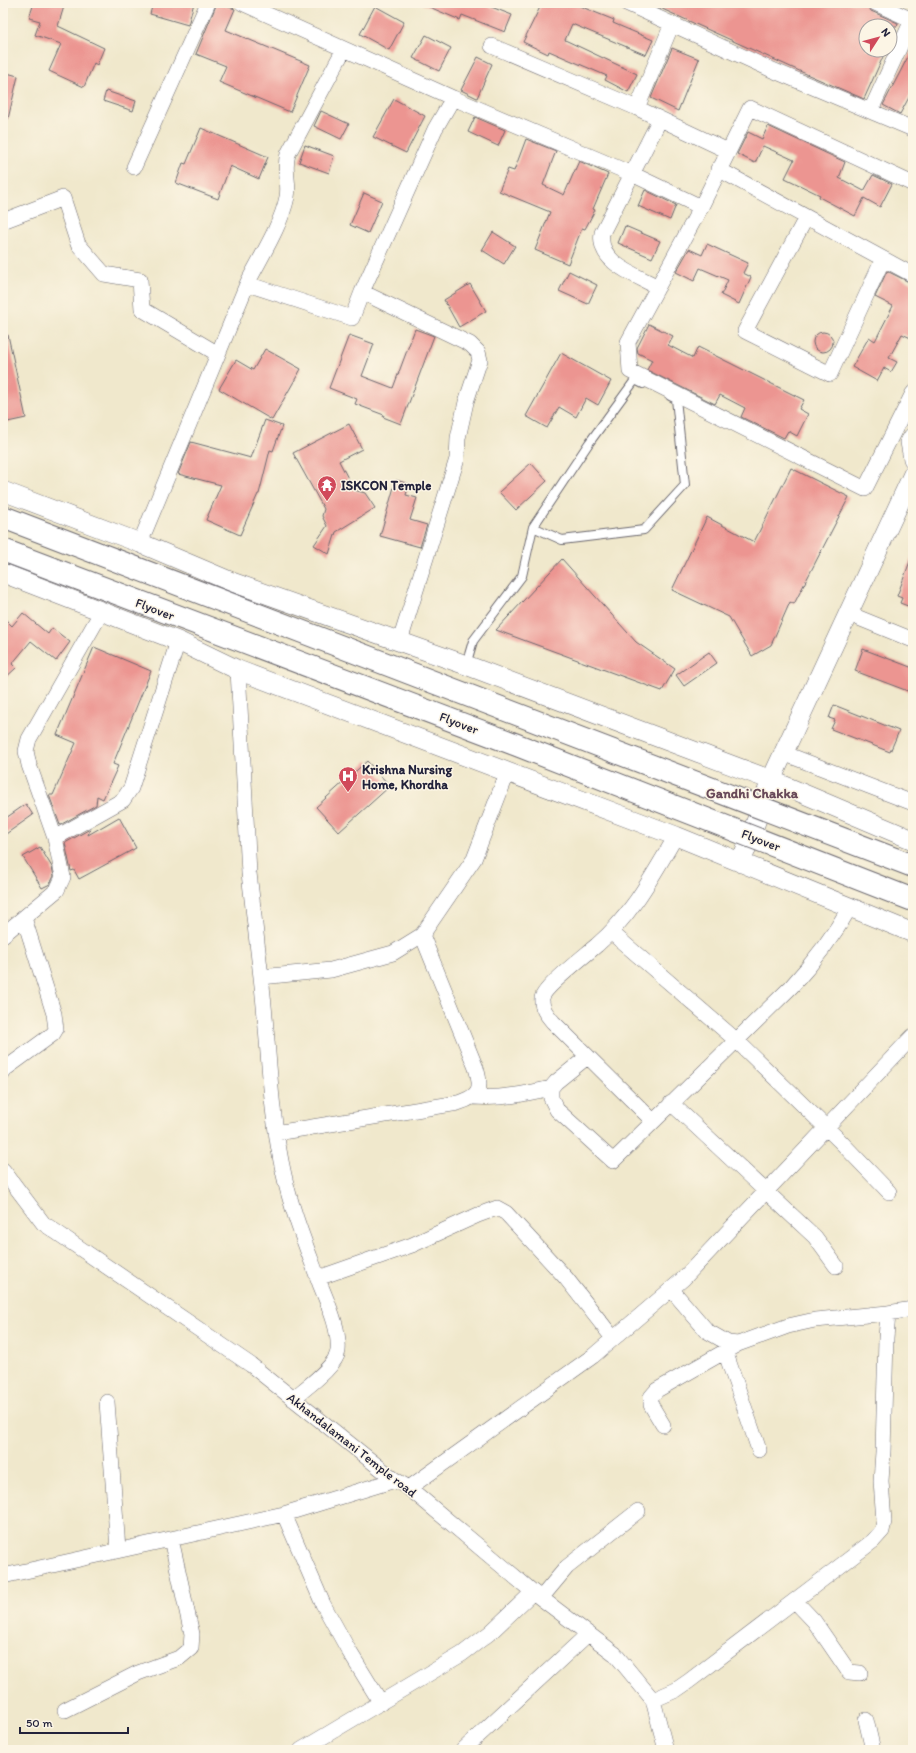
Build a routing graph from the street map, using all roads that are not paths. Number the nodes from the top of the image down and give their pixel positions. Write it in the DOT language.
graph roads {
  1 [pos="208,3"];
  2 [pos="242,3"];
  3 [pos="626,3"];
  4 [pos="875,3"];
  5 [pos="913,19"];
  6 [pos="672,24"];
  7 [pos="492,46"];
  8 [pos="344,49"];
  9 [pos="453,98"];
  10 [pos="637,108"];
  11 [pos="871,110"];
  12 [pos="660,119"];
  13 [pos="913,129"];
  14 [pos="728,151"];
  15 [pos="134,167"];
  16 [pos="718,169"];
  17 [pos="632,174"];
  18 [pos="913,184"];
  19 [pos="701,207"];
  20 [pos="806,218"];
  21 [pos="3,221"];
  22 [pos="883,259"];
  23 [pos="913,275"];
  24 [pos="247,284"];
  25 [pos="658,287"];
  26 [pos="362,292"];
  27 [pos="218,354"];
  28 [pos="913,393"];
  29 [pos="913,437"];
  30 [pos="913,459"];
  31 [pos="913,474"];
  32 [pos="3,491"];
  33 [pos="3,517"];
  34 [pos="533,527"];
  35 [pos="140,543"];
  36 [pos="3,550"];
  37 [pos="3,573"];
  38 [pos="102,611"];
  39 [pos="849,614"];
  40 [pos="913,640"];
  41 [pos="178,641"];
  42 [pos="400,642"];
  43 [pos="466,665"];
  44 [pos="238,670"];
  45 [pos="784,753"];
  46 [pos="508,771"];
  47 [pos="771,780"];
  48 [pos="913,803"];
  49 [pos="676,836"];
  50 [pos="55,838"];
  51 [pos="913,840"];
  52 [pos="740,862"];
  53 [pos="913,866"];
  54 [pos="913,900"];
  55 [pos="850,907"];
  56 [pos="24,918"];
  57 [pos="612,933"];
  58 [pos="913,933"];
  59 [pos="3,935"];
  60 [pos="422,935"];
  61 [pos="261,976"];
  62 [pos="913,1036"];
  63 [pos="736,1040"];
  64 [pos="587,1057"];
  65 [pos="3,1073"];
  66 [pos="551,1088"];
  67 [pos="474,1097"];
  68 [pos="671,1103"];
  69 [pos="653,1121"];
  70 [pos="827,1128"];
  71 [pos="276,1133"];
  72 [pos="3,1170"];
  73 [pos="765,1191"];
  74 [pos="889,1192"];
  75 [pos="836,1266"];
  76 [pos="318,1278"];
  77 [pos="671,1289"];
  78 [pos="913,1310"];
  79 [pos="888,1313"];
  80 [pos="613,1338"];
  81 [pos="738,1344"];
  82 [pos="725,1351"];
  83 [pos="293,1399"];
  84 [pos="107,1402"];
  85 [pos="663,1425"];
  86 [pos="759,1450"];
  87 [pos="395,1480"];
  88 [pos="409,1488"];
  89 [pos="638,1511"];
  90 [pos="284,1514"];
  91 [pos="171,1539"];
  92 [pos="118,1549"];
  93 [pos="3,1576"];
  94 [pos="537,1595"];
  95 [pos="795,1600"];
  96 [pos="588,1634"];
  97 [pos="860,1673"];
  98 [pos="653,1700"];
  99 [pos="382,1703"];
  100 [pos="65,1710"];
  101 [pos="866,1720"];
  102 [pos="301,1750"];
  103 [pos="463,1750"];
  104 [pos="666,1750"];
  105 [pos="873,1750"];
  1 -- 15 [label="street"];
  2 -- 8 [label="street"];
  3 -- 6 [label="street"];
  4 -- 5 [label="street"];
  5 -- 11 [label="street"];
  6 -- 10 [label="street"];
  6 -- 11 [label="street"];
  7 -- 10 [label="street"];
  8 -- 9 [label="street"];
  8 -- 24 [label="street"];
  9 -- 17 [label="street"];
  9 -- 26 [label="street"];
  10 -- 12 [label="street"];
  11 -- 13 [label="street"];
  12 -- 14 [label="street"];
  12 -- 17 [label="street"];
  14 -- 16 [label="street"];
  14 -- 18 [label="street"];
  16 -- 19 [label="street"];
  16 -- 20 [label="street"];
  17 -- 19 [label="street"];
  17 -- 25 [label="street"];
  19 -- 25 [label="street"];
  20 -- 22 [label="street"];
  20 -- 22 [label="street"];
  21 -- 27 [label="street"];
  22 -- 23 [label="street"];
  24 -- 26 [label="street"];
  24 -- 27 [label="street"];
  25 -- 28 [label="street"];
  26 -- 42 [label="street"];
  27 -- 35 [label="street"];
  29 -- 30 [label="street"];
  31 -- 39 [label="street"];
  32 -- 35 [label="street"];
  33 -- 53 [label="highway, bridge"];
  34 -- 34 [label="lane"];
  34 -- 43 [label="lane"];
  35 -- 42 [label="street"];
  36 -- 54 [label="highway, Flyover, bridge"];
  37 -- 38 [label="street"];
  38 -- 41 [label="street"];
  38 -- 50 [label="street"];
  39 -- 40 [label="street"];
  39 -- 45 [label="street"];
  41 -- 44 [label="street"];
  41 -- 50 [label="street"];
  42 -- 43 [label="street"];
  43 -- 47 [label="street"];
  44 -- 46 [label="street"];
  44 -- 61 [label="street"];
  45 -- 47 [label="street"];
  45 -- 48 [label="street"];
  46 -- 49 [label="street"];
  46 -- 60 [label="street"];
  47 -- 51 [label="street"];
  47 -- 52 [label="street"];
  49 -- 52 [label="street"];
  49 -- 57 [label="street"];
  50 -- 56 [label="street"];
  52 -- 55 [label="street"];
  55 -- 58 [label="street"];
  55 -- 63 [label="street"];
  56 -- 59 [label="street"];
  56 -- 65 [label="street"];
  57 -- 63 [label="street"];
  57 -- 64 [label="street"];
  60 -- 61 [label="street"];
  60 -- 67 [label="street"];
  61 -- 71 [label="street"];
  62 -- 70 [label="street"];
  63 -- 68 [label="street"];
  63 -- 70 [label="street"];
  64 -- 66 [label="street"];
  64 -- 69 [label="street"];
  66 -- 67 [label="street"];
  66 -- 69 [label="street"];
  67 -- 71 [label="street"];
  68 -- 69 [label="street"];
  68 -- 73 [label="street"];
  70 -- 73 [label="street"];
  70 -- 74 [label="street"];
  71 -- 76 [label="street"];
  72 -- 83 [label="street, Akhandalamani Temple road"];
  73 -- 75 [label="street"];
  73 -- 77 [label="street"];
  76 -- 80 [label="street"];
  76 -- 83 [label="street"];
  77 -- 80 [label="street"];
  77 -- 81 [label="street"];
  78 -- 79 [label="street"];
  79 -- 81 [label="street"];
  79 -- 95 [label="street"];
  80 -- 88 [label="street"];
  81 -- 82 [label="street"];
  82 -- 85 [label="street"];
  82 -- 86 [label="street"];
  83 -- 87 [label="street, Akhandalamani Temple road"];
  84 -- 92 [label="street"];
  87 -- 88 [label="street, Akhandalamani Temple road"];
  87 -- 90 [label="street"];
  88 -- 94 [label="street, Akhandalamani Temple road"];
  89 -- 94 [label="street"];
  90 -- 91 [label="street"];
  90 -- 99 [label="street"];
  91 -- 92 [label="street"];
  91 -- 100 [label="street"];
  92 -- 93 [label="street"];
  94 -- 96 [label="street, Akhandalamani Temple road"];
  94 -- 99 [label="street"];
  95 -- 97 [label="street"];
  95 -- 98 [label="street"];
  96 -- 98 [label="street, Akhandalamani Temple road"];
  96 -- 103 [label="street"];
  98 -- 104 [label="street, Akhandalamani Temple road"];
  99 -- 102 [label="street"];
  101 -- 105 [label="street"];
}
